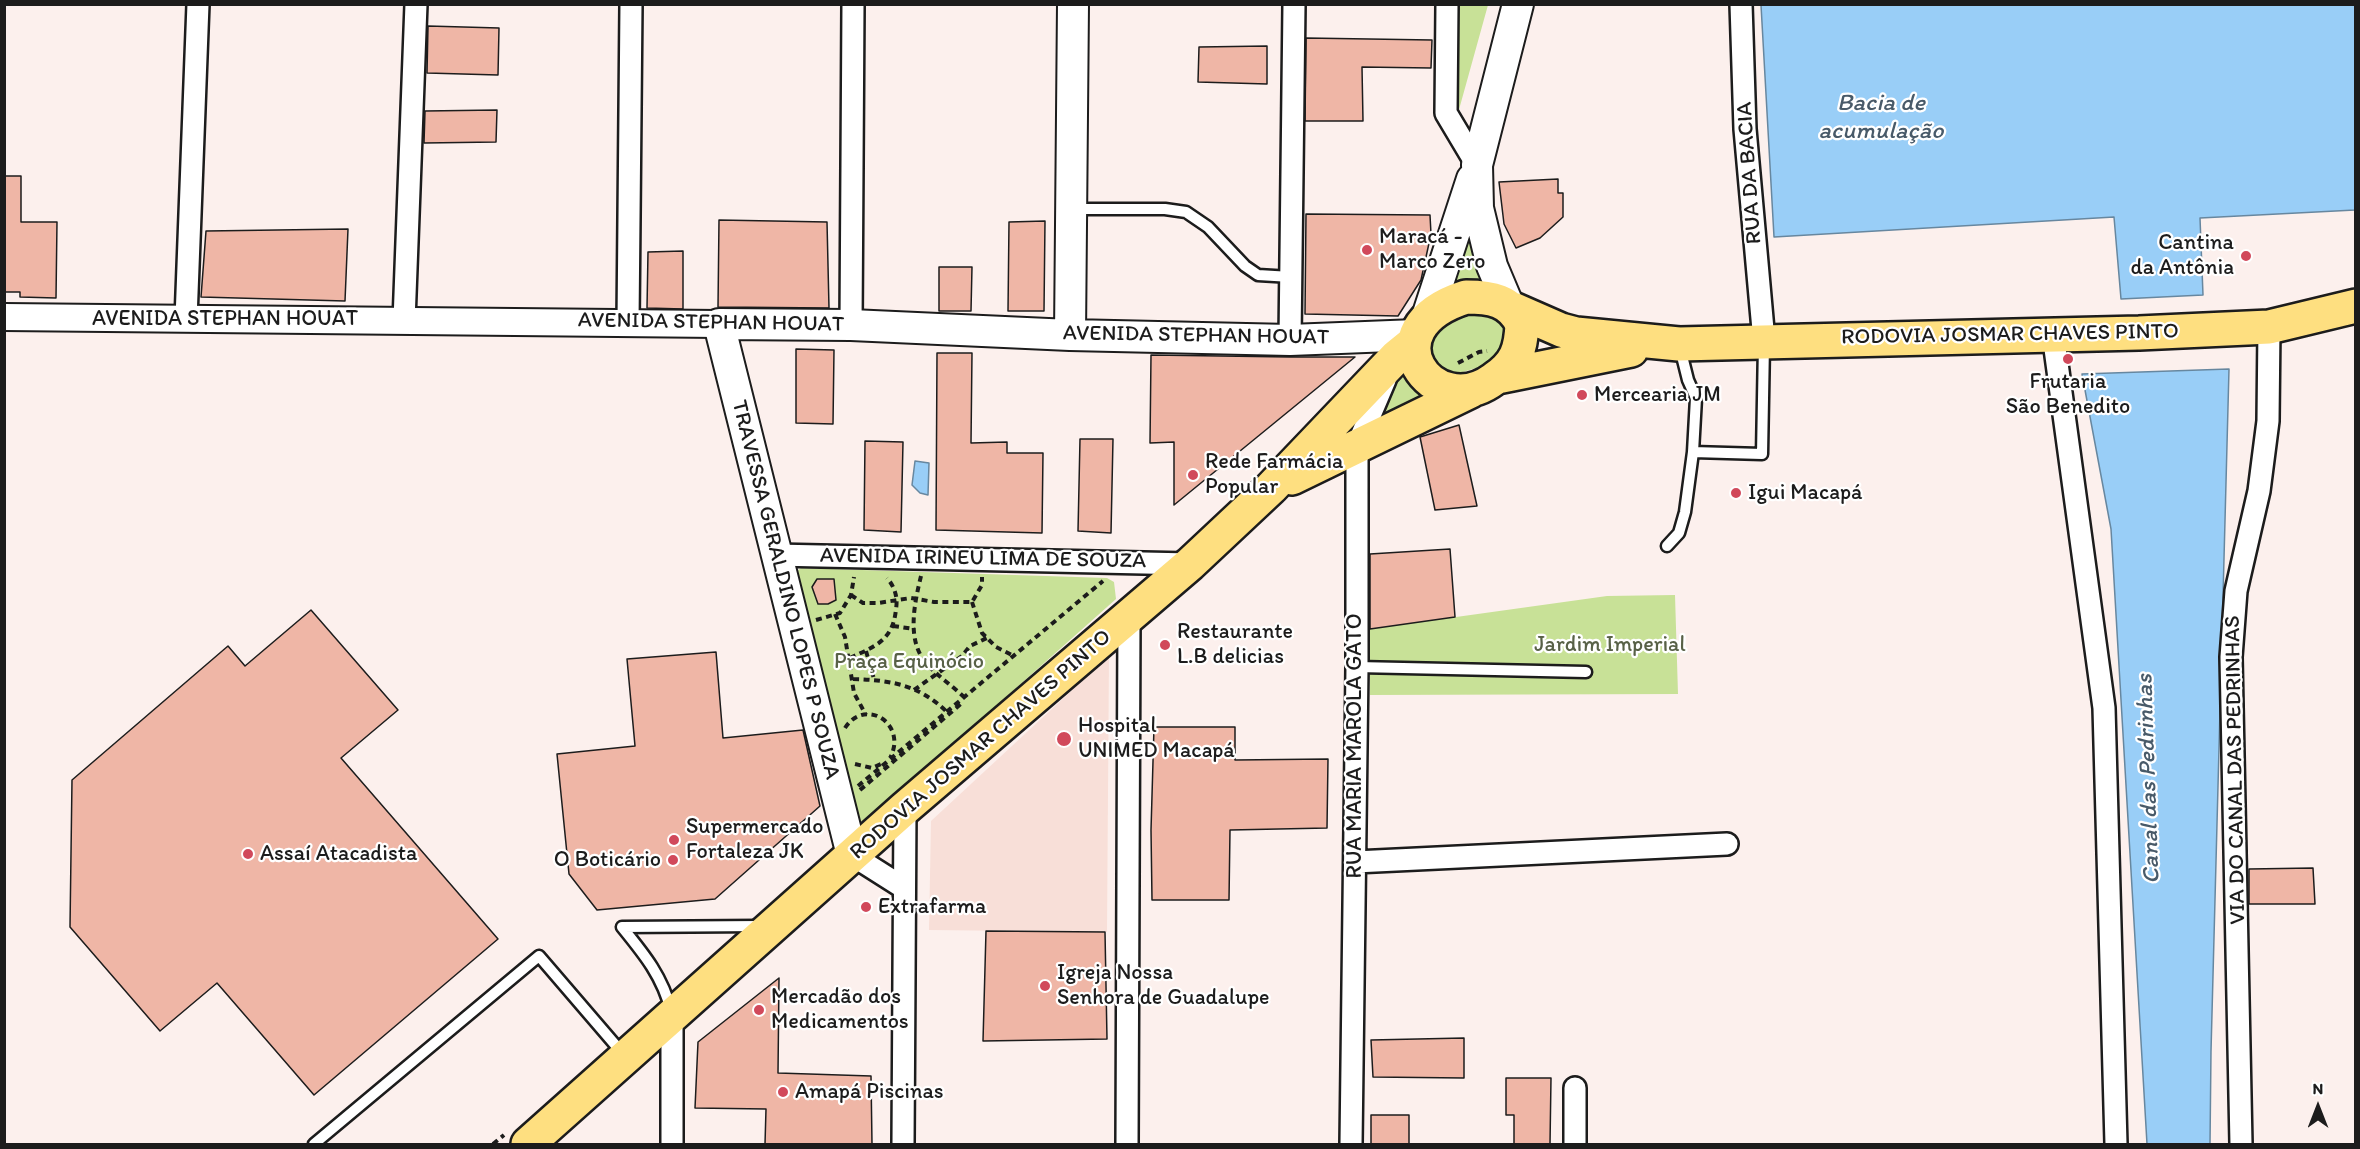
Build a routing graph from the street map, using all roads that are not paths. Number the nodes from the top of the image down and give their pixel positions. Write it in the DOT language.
graph roads {
  1 [pos="198,4"];
  2 [pos="416,4"];
  3 [pos="631,4"];
  4 [pos="853,4"];
  5 [pos="1073,4"];
  6 [pos="1294,4"];
  7 [pos="1447,4"];
  8 [pos="1518,4"];
  9 [pos="1741,4"];
  10 [pos="1476,165"];
  11 [pos="1072,209"];
  12 [pos="1291,277"];
  13 [pos="2355,306"];
  14 [pos="1510,307"];
  15 [pos="4,317"];
  16 [pos="186,319"];
  17 [pos="404,321"];
  18 [pos="628,323"];
  19 [pos="718,324"];
  20 [pos="851,325"];
  21 [pos="2269,327"];
  22 [pos="2053,334"];
  23 [pos="1070,335"];
  24 [pos="1413,338"];
  25 [pos="1290,340"];
  26 [pos="1764,340"];
  27 [pos="1670,344"];
  28 [pos="1484,384"];
  29 [pos="1357,446"];
  30 [pos="1693,453"];
  31 [pos="1271,488"];
  32 [pos="1668,546"];
  33 [pos="775,555"];
  34 [pos="1190,564"];
  35 [pos="1129,617"];
  36 [pos="1357,667"];
  37 [pos="1586,672"];
  38 [pos="905,808"];
  39 [pos="1727,844"];
  40 [pos="852,855"];
  41 [pos="1355,862"];
  42 [pos="904,888"];
  43 [pos="773,926"];
  44 [pos="672,1016"];
  45 [pos="626,1058"];
  46 [pos="1575,1088"];
  47 [pos="314,1144"];
  48 [pos="528,1144"];
  49 [pos="672,1144"];
  50 [pos="903,1144"];
  51 [pos="1128,1144"];
  52 [pos="1351,1144"];
  53 [pos="1575,1144"];
  54 [pos="2116,1144"];
  55 [pos="2241,1144"];
  1 -- 16 [label="street"];
  2 -- 17 [label="street"];
  3 -- 18 [label="street"];
  4 -- 20 [label="street"];
  5 -- 11 [label="main road"];
  6 -- 12 [label="street"];
  7 -- 10 [label="street"];
  8 -- 10 [label="main road"];
  9 -- 26 [label="street, RUA DA BACIA"];
  10 -- 14 [label="main road"];
  10 -- 24 [label="main road"];
  11 -- 12 [label="lane"];
  11 -- 23 [label="main road"];
  12 -- 25 [label="street"];
  13 -- 21 [label="main road, RODOVIA JOSMAR CHAVES PINTO"];
  14 -- 24 [label="main road"];
  14 -- 27 [label="main road, RODOVIA JOSMAR CHAVES PINTO"];
  14 -- 28 [label="main road"];
  15 -- 16 [label="street, AVENIDA STEPHAN HOUAT"];
  16 -- 17 [label="street, AVENIDA STEPHAN HOUAT"];
  17 -- 18 [label="street, AVENIDA STEPHAN HOUAT"];
  18 -- 19 [label="street, AVENIDA STEPHAN HOUAT"];
  19 -- 20 [label="main road, AVENIDA STEPHAN HOUAT"];
  19 -- 33 [label="main road, TRAVESSA GERALDINO LOPES P SOUZA"];
  20 -- 23 [label="main road, AVENIDA STEPHAN HOUAT"];
  21 -- 22 [label="main road, RODOVIA JOSMAR CHAVES PINTO"];
  21 -- 55 [label="street, VIA DO CANAL DAS PEDRINHAS"];
  22 -- 26 [label="main road, RODOVIA JOSMAR CHAVES PINTO"];
  22 -- 54 [label="street"];
  23 -- 25 [label="main road, AVENIDA STEPHAN HOUAT"];
  24 -- 25 [label="main road, AVENIDA STEPHAN HOUAT"];
  24 -- 28 [label="main road"];
  24 -- 29 [label="street, RUA MARIA MAROLA GATO"];
  24 -- 31 [label="main road, RODOVIA JOSMAR CHAVES PINTO"];
  26 -- 27 [label="main road, RODOVIA JOSMAR CHAVES PINTO"];
  26 -- 30 [label="lane"];
  27 -- 28 [label="main road, RODOVIA JOSMAR CHAVES PINTO"];
  27 -- 30 [label="lane"];
  28 -- 29 [label="main road, RODOVIA JOSMAR CHAVES PINTO"];
  29 -- 31 [label="main road, RODOVIA JOSMAR CHAVES PINTO"];
  29 -- 36 [label="street, RUA MARIA MAROLA GATO"];
  30 -- 32 [label="lane"];
  31 -- 34 [label="main road, RODOVIA JOSMAR CHAVES PINTO"];
  33 -- 34 [label="street, AVENIDA IRINEU LIMA DE SOUZA"];
  33 -- 40 [label="main road, TRAVESSA GERALDINO LOPES P SOUZA"];
  34 -- 35 [label="main road, RODOVIA JOSMAR CHAVES PINTO"];
  35 -- 38 [label="main road, RODOVIA JOSMAR CHAVES PINTO"];
  35 -- 51 [label="street"];
  36 -- 37 [label="lane"];
  36 -- 41 [label="street, RUA MARIA MAROLA GATO"];
  38 -- 40 [label="main road, RODOVIA JOSMAR CHAVES PINTO"];
  38 -- 42 [label="street"];
  39 -- 41 [label="street"];
  40 -- 42 [label="street"];
  40 -- 43 [label="main road, RODOVIA JOSMAR CHAVES PINTO"];
  41 -- 52 [label="street, RUA MARIA MAROLA GATO"];
  42 -- 50 [label="street"];
  43 -- 44 [label="main road, RODOVIA JOSMAR CHAVES PINTO"];
  43 -- 44 [label="lane"];
  44 -- 45 [label="main road, RODOVIA JOSMAR CHAVES PINTO"];
  44 -- 49 [label="street"];
  45 -- 47 [label="lane"];
  45 -- 48 [label="main road, RODOVIA JOSMAR CHAVES PINTO"];
  46 -- 53 [label="street"];
}
